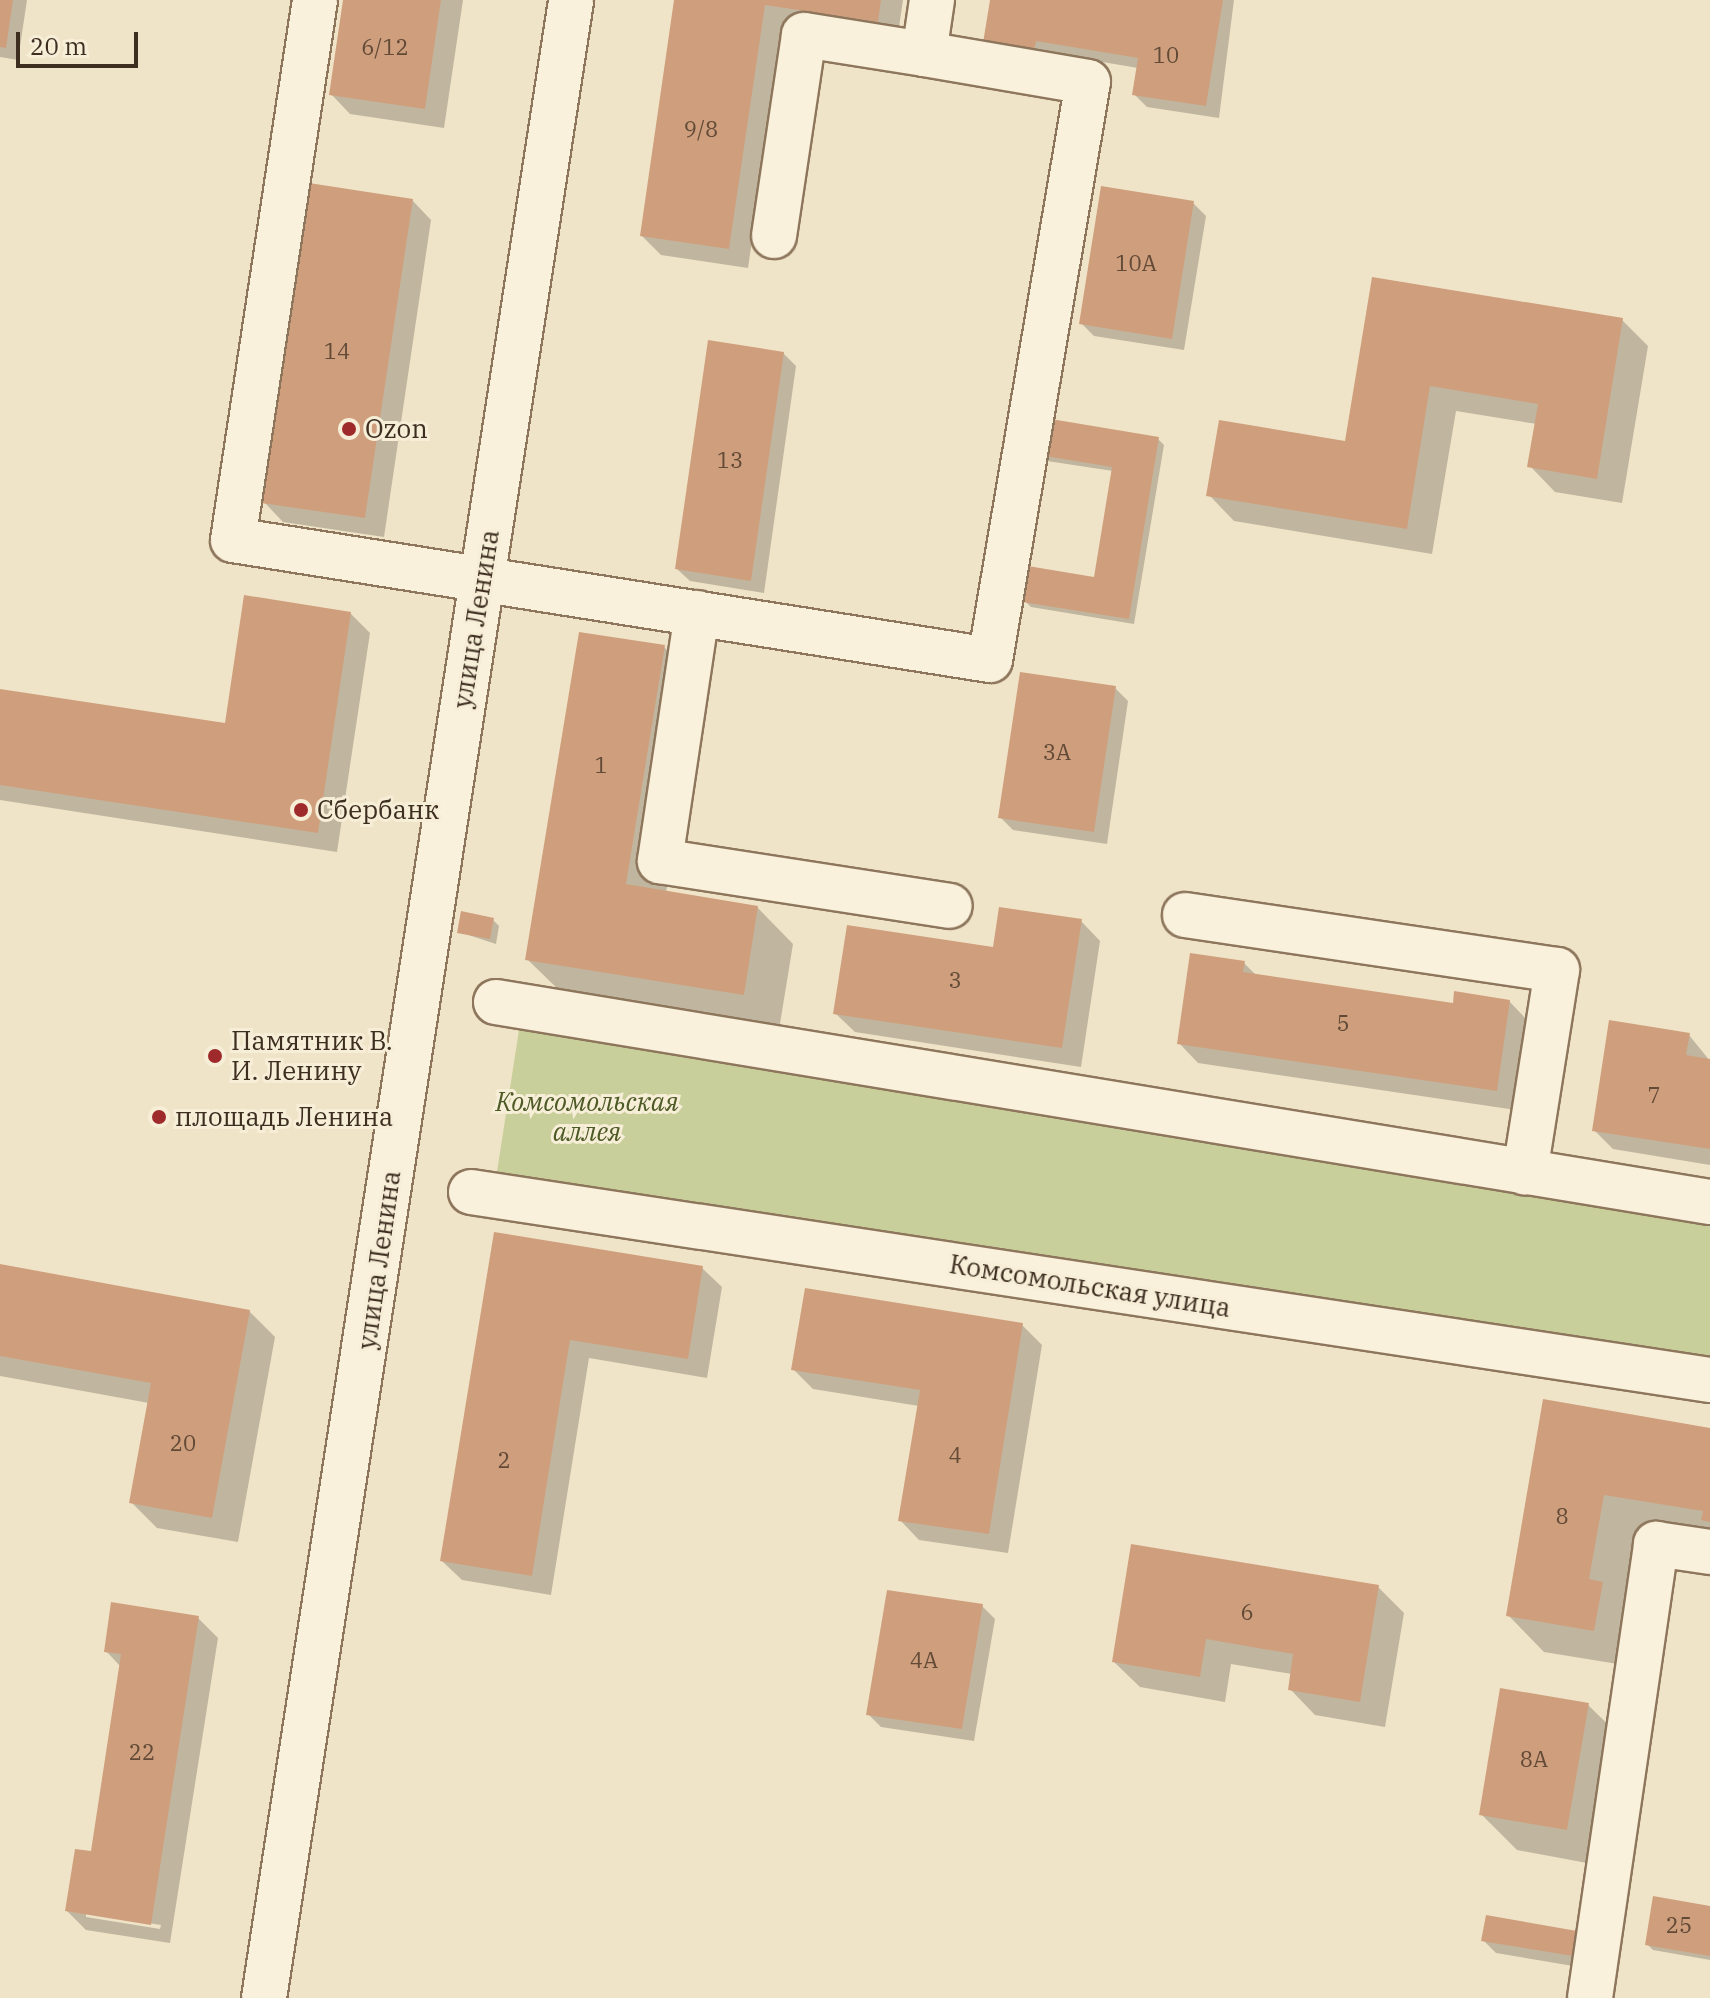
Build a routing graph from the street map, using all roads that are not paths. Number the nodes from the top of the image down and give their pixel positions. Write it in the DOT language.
graph roads {
  1 [pos="315,0"];
  2 [pos="571,0"];
  3 [pos="932,0"];
  4 [pos="924,54"];
  5 [pos="774,236"];
  6 [pos="482,579"];
  7 [pos="697,613"];
  8 [pos="950,906"];
  9 [pos="1185,915"];
  10 [pos="496,1002"];
  11 [pos="1525,1172"];
  12 [pos="471,1192"];
  13 [pos="1710,1202"];
  14 [pos="1710,1380"];
  15 [pos="1710,1552"];
  16 [pos="264,1998"];
  17 [pos="1590,1998"];
  1 -- 6 [label="street"];
  2 -- 6 [label="street, улица Ленина"];
  3 -- 4 [label="street"];
  4 -- 5 [label="street"];
  4 -- 7 [label="street"];
  6 -- 7 [label="street"];
  6 -- 16 [label="street, улица Ленина"];
  7 -- 8 [label="street"];
  9 -- 11 [label="street"];
  10 -- 11 [label="street"];
  11 -- 13 [label="street"];
  12 -- 14 [label="street, Комсомольская улица"];
  15 -- 17 [label="street"];
}
